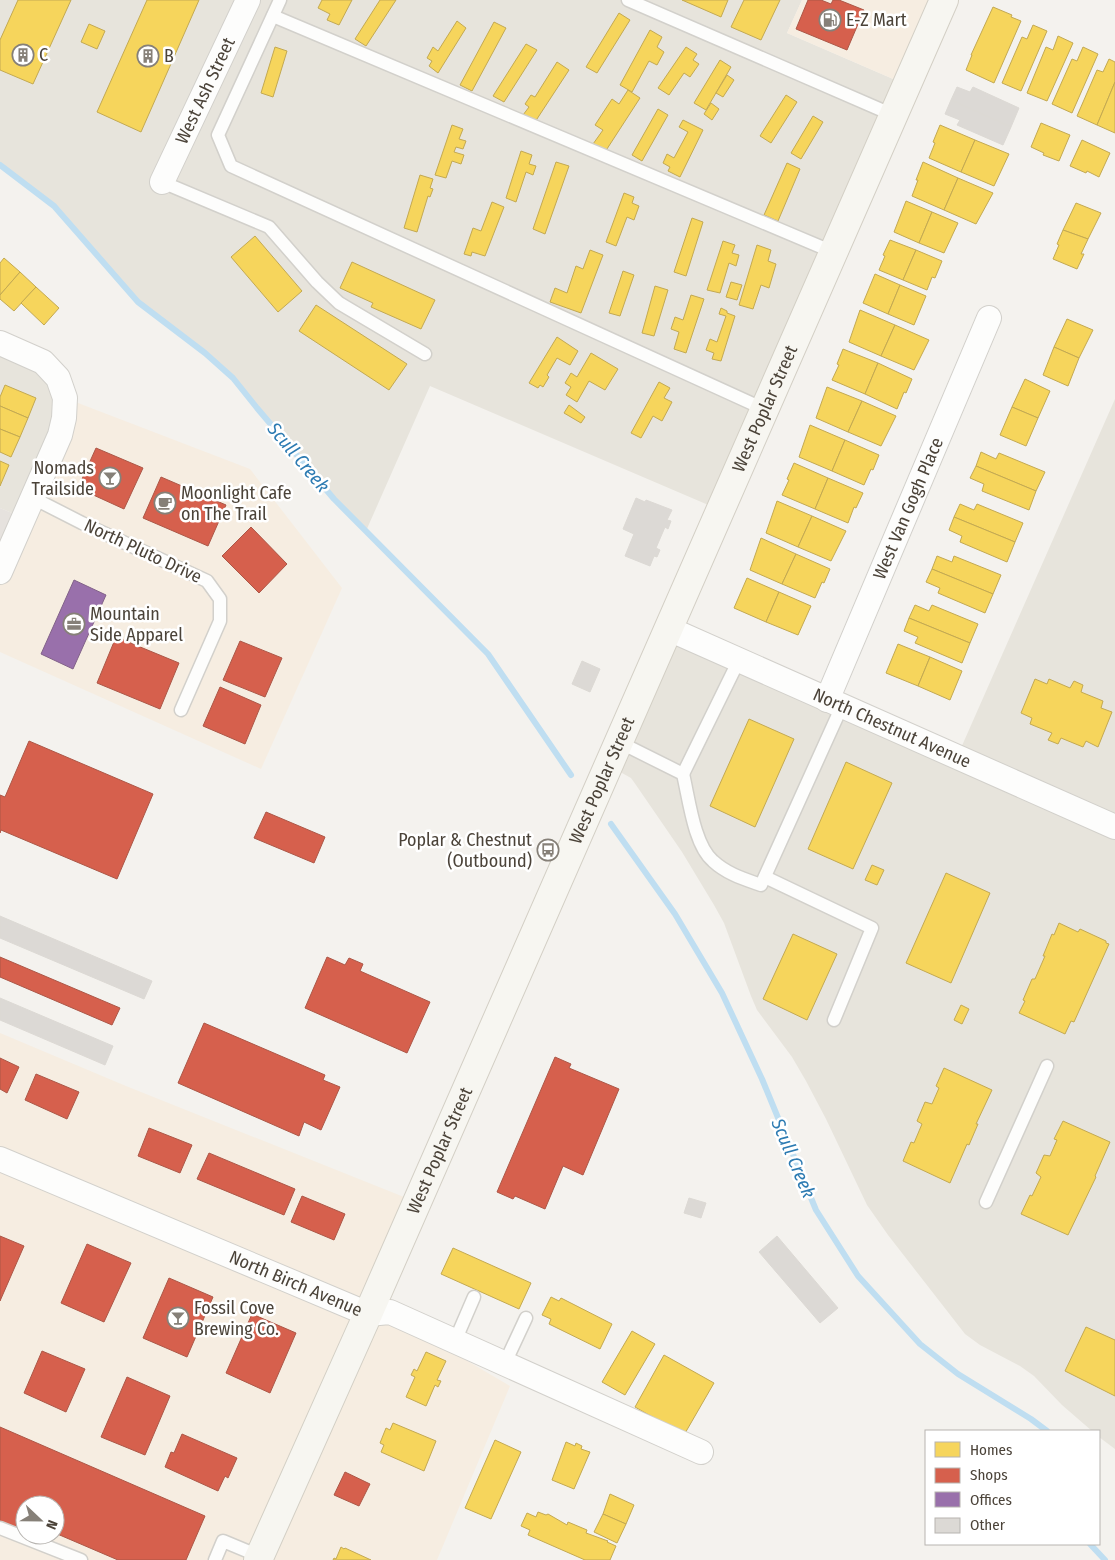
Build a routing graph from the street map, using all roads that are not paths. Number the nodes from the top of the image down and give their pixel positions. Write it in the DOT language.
graph roads {
  1 [pos="248,0"];
  2 [pos="280,0"];
  3 [pos="628,0"];
  4 [pos="944,0"];
  5 [pos="273,16"];
  6 [pos="893,115"];
  7 [pos="162,182"];
  8 [pos="832,252"];
  9 [pos="989,318"];
  10 [pos="0,343"];
  11 [pos="425,354"];
  12 [pos="764,409"];
  13 [pos="32,498"];
  14 [pos="0,572"];
  15 [pos="669,629"];
  16 [pos="739,660"];
  17 [pos="834,703"];
  18 [pos="181,710"];
  19 [pos="619,742"];
  20 [pos="684,774"];
  21 [pos="1115,827"];
  22 [pos="766,877"];
  23 [pos="834,1020"];
  24 [pos="1047,1066"];
  25 [pos="0,1158"];
  26 [pos="986,1202"];
  27 [pos="474,1297"];
  28 [pos="368,1314"];
  29 [pos="526,1318"];
  30 [pos="455,1341"];
  31 [pos="505,1363"];
  32 [pos="701,1452"];
  33 [pos="0,1528"];
  34 [pos="258,1558"];
  35 [pos="81,1560"];
  36 [pos="215,1560"];
  1 -- 7 [label="street, West Ash Street"];
  2 -- 5 [label="lane"];
  3 -- 6 [label="lane"];
  4 -- 6 [label="street, West Poplar Street"];
  5 -- 8 [label="lane"];
  5 -- 12 [label="lane"];
  6 -- 8 [label="street, West Poplar Street"];
  7 -- 11 [label="lane"];
  8 -- 12 [label="street, West Poplar Street"];
  9 -- 17 [label="street, West Van Gogh Place"];
  10 -- 13 [label="street"];
  12 -- 15 [label="street, West Poplar Street"];
  13 -- 14 [label="street"];
  13 -- 18 [label="lane, North Pluto Drive"];
  15 -- 16 [label="street, North Chestnut Avenue"];
  15 -- 19 [label="street, West Poplar Street"];
  16 -- 17 [label="street, North Chestnut Avenue"];
  16 -- 20 [label="lane"];
  17 -- 21 [label="street, North Chestnut Avenue"];
  17 -- 22 [label="lane"];
  19 -- 20 [label="lane"];
  19 -- 28 [label="street, West Poplar Street"];
  20 -- 22 [label="lane"];
  22 -- 23 [label="lane"];
  24 -- 26 [label="lane"];
  25 -- 28 [label="street, North Birch Avenue"];
  27 -- 30 [label="lane"];
  28 -- 30 [label="street, North Birch Avenue"];
  28 -- 34 [label="street, West Poplar Street"];
  29 -- 31 [label="lane"];
  30 -- 31 [label="street, North Birch Avenue"];
  31 -- 32 [label="street, North Birch Avenue"];
  33 -- 35 [label="lane"];
  34 -- 36 [label="lane"];
}
